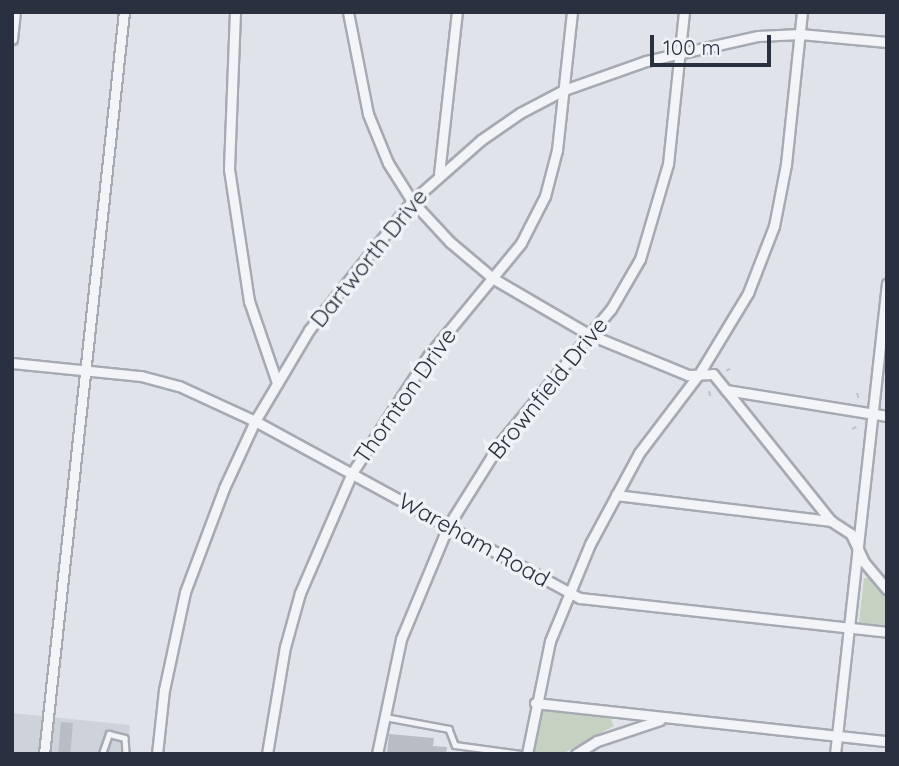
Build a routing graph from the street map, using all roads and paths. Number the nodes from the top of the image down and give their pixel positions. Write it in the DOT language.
graph roads {
  1 [pos="15,12"];
  2 [pos="124,12"];
  3 [pos="235,12"];
  4 [pos="348,12"];
  5 [pos="457,12"];
  6 [pos="572,12"];
  7 [pos="684,12"];
  8 [pos="802,12"];
  9 [pos="800,34"];
  10 [pos="12,39"];
  11 [pos="887,43"];
  12 [pos="680,50"];
  13 [pos="564,90"];
  14 [pos="439,174"];
  15 [pos="412,201"];
  16 [pos="494,279"];
  17 [pos="887,284"];
  18 [pos="588,334"];
  19 [pos="12,363"];
  20 [pos="735,366"];
  21 [pos="84,370"];
  22 [pos="726,371"];
  23 [pos="699,374"];
  24 [pos="277,383"];
  25 [pos="726,390"];
  26 [pos="709,391"];
  27 [pos="857,393"];
  28 [pos="711,400"];
  29 [pos="860,403"];
  30 [pos="872,414"];
  31 [pos="887,416"];
  32 [pos="256,422"];
  33 [pos="860,425"];
  34 [pos="852,429"];
  35 [pos="352,473"];
  36 [pos="616,495"];
  37 [pos="831,521"];
  38 [pos="448,526"];
  39 [pos="858,548"];
  40 [pos="887,589"];
  41 [pos="569,592"];
  42 [pos="849,628"];
  43 [pos="887,632"];
  44 [pos="535,703"];
  45 [pos="383,716"];
  46 [pos="665,719"];
  47 [pos="838,736"];
  48 [pos="887,741"];
  49 [pos="44,754"];
  50 [pos="102,754"];
  51 [pos="126,754"];
  52 [pos="157,754"];
  53 [pos="267,754"];
  54 [pos="377,754"];
  55 [pos="524,754"];
  56 [pos="576,754"];
  57 [pos="835,754"];
  1 -- 10 [label="street"];
  2 -- 21 [label="street"];
  3 -- 24 [label="street"];
  4 -- 15 [label="street"];
  5 -- 14 [label="street"];
  6 -- 13 [label="street, Thornton Drive"];
  7 -- 12 [label="street, Brownfield Drive"];
  8 -- 9 [label="street"];
  9 -- 11 [label="street, Dartworth Drive"];
  9 -- 12 [label="street, Dartworth Drive"];
  9 -- 23 [label="street"];
  12 -- 13 [label="street, Dartworth Drive"];
  12 -- 18 [label="street, Brownfield Drive"];
  13 -- 14 [label="street, Dartworth Drive"];
  13 -- 16 [label="street, Thornton Drive"];
  14 -- 15 [label="street, Dartworth Drive"];
  15 -- 16 [label="street"];
  15 -- 24 [label="street, Dartworth Drive"];
  16 -- 18 [label="street"];
  16 -- 35 [label="street, Thornton Drive"];
  17 -- 30 [label="street"];
  18 -- 23 [label="street"];
  18 -- 38 [label="street, Brownfield Drive"];
  19 -- 21 [label="street, Wareham Road"];
  20 -- 22 [label="path"];
  21 -- 32 [label="street, Wareham Road"];
  21 -- 49 [label="street"];
  23 -- 25 [label="street"];
  23 -- 36 [label="street"];
  24 -- 32 [label="street, Dartworth Drive"];
  25 -- 30 [label="street"];
  25 -- 37 [label="street"];
  26 -- 28 [label="path"];
  27 -- 29 [label="path"];
  30 -- 31 [label="street"];
  30 -- 39 [label="street"];
  32 -- 35 [label="street, Wareham Road"];
  32 -- 52 [label="street, Dartworth Drive"];
  33 -- 34 [label="path"];
  35 -- 38 [label="street, Wareham Road"];
  35 -- 53 [label="street, Thornton Drive"];
  36 -- 37 [label="street"];
  36 -- 41 [label="street"];
  37 -- 39 [label="street"];
  38 -- 41 [label="street, Wareham Road"];
  38 -- 45 [label="street, Brownfield Drive"];
  39 -- 40 [label="street"];
  39 -- 42 [label="street"];
  41 -- 42 [label="street, Wareham Road"];
  41 -- 44 [label="street"];
  42 -- 43 [label="street, Wareham Road"];
  42 -- 47 [label="street"];
  44 -- 46 [label="street"];
  44 -- 55 [label="street"];
  45 -- 54 [label="street, Brownfield Drive"];
  45 -- 55 [label="lane"];
  46 -- 47 [label="street"];
  46 -- 56 [label="street"];
  47 -- 48 [label="street"];
  47 -- 57 [label="street"];
  50 -- 51 [label="lane"];
}
